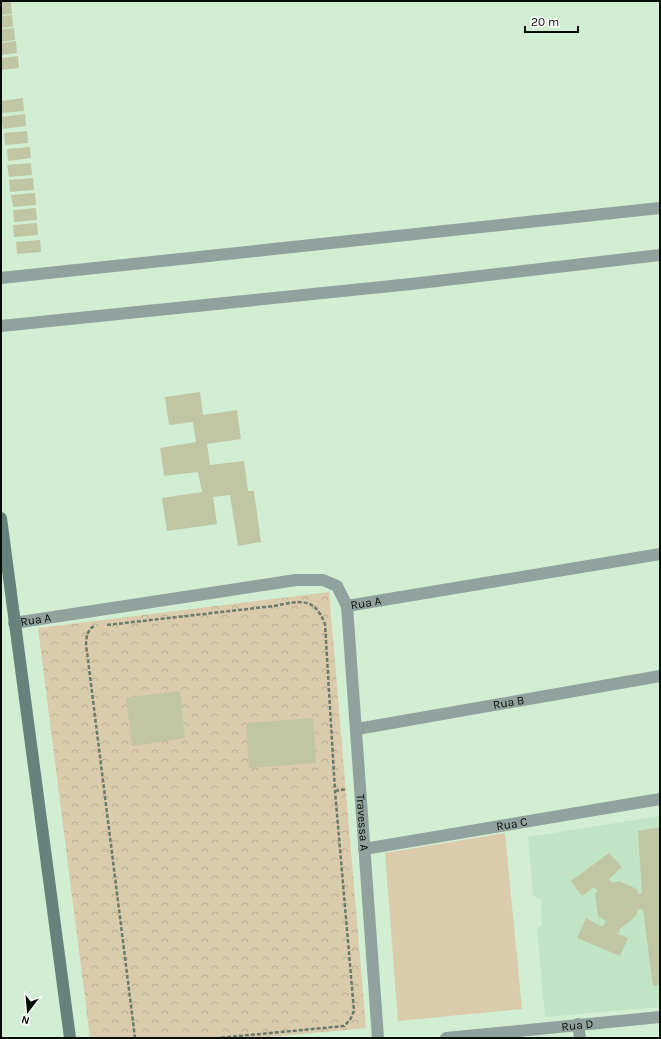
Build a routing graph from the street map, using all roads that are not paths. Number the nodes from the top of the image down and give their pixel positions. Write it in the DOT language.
graph roads {
  1 [pos="660,208"];
  2 [pos="660,255"];
  3 [pos="1,278"];
  4 [pos="1,326"];
  5 [pos="1,518"];
  6 [pos="660,554"];
  7 [pos="347,606"];
  8 [pos="14,623"];
  9 [pos="660,676"];
  10 [pos="357,729"];
  11 [pos="660,799"];
  12 [pos="364,849"];
  13 [pos="660,1017"];
  14 [pos="578,1024"];
  15 [pos="459,1037"];
  16 [pos="70,1038"];
  17 [pos="378,1038"];
  18 [pos="446,1038"];
  19 [pos="580,1038"];
  1 -- 3 [label="street"];
  2 -- 4 [label="street"];
  5 -- 8 [label="main road"];
  6 -- 7 [label="street, Rua A"];
  7 -- 8 [label="street, Rua A"];
  7 -- 10 [label="street, Travessa A"];
  8 -- 16 [label="main road"];
  9 -- 10 [label="street, Rua B"];
  10 -- 12 [label="street, Travessa A"];
  11 -- 12 [label="street, Rua C"];
  12 -- 17 [label="street, Travessa A"];
  13 -- 14 [label="street, Rua D"];
  14 -- 15 [label="street, Rua D"];
  14 -- 19 [label="street"];
  15 -- 18 [label="street, Rua D"];
}
